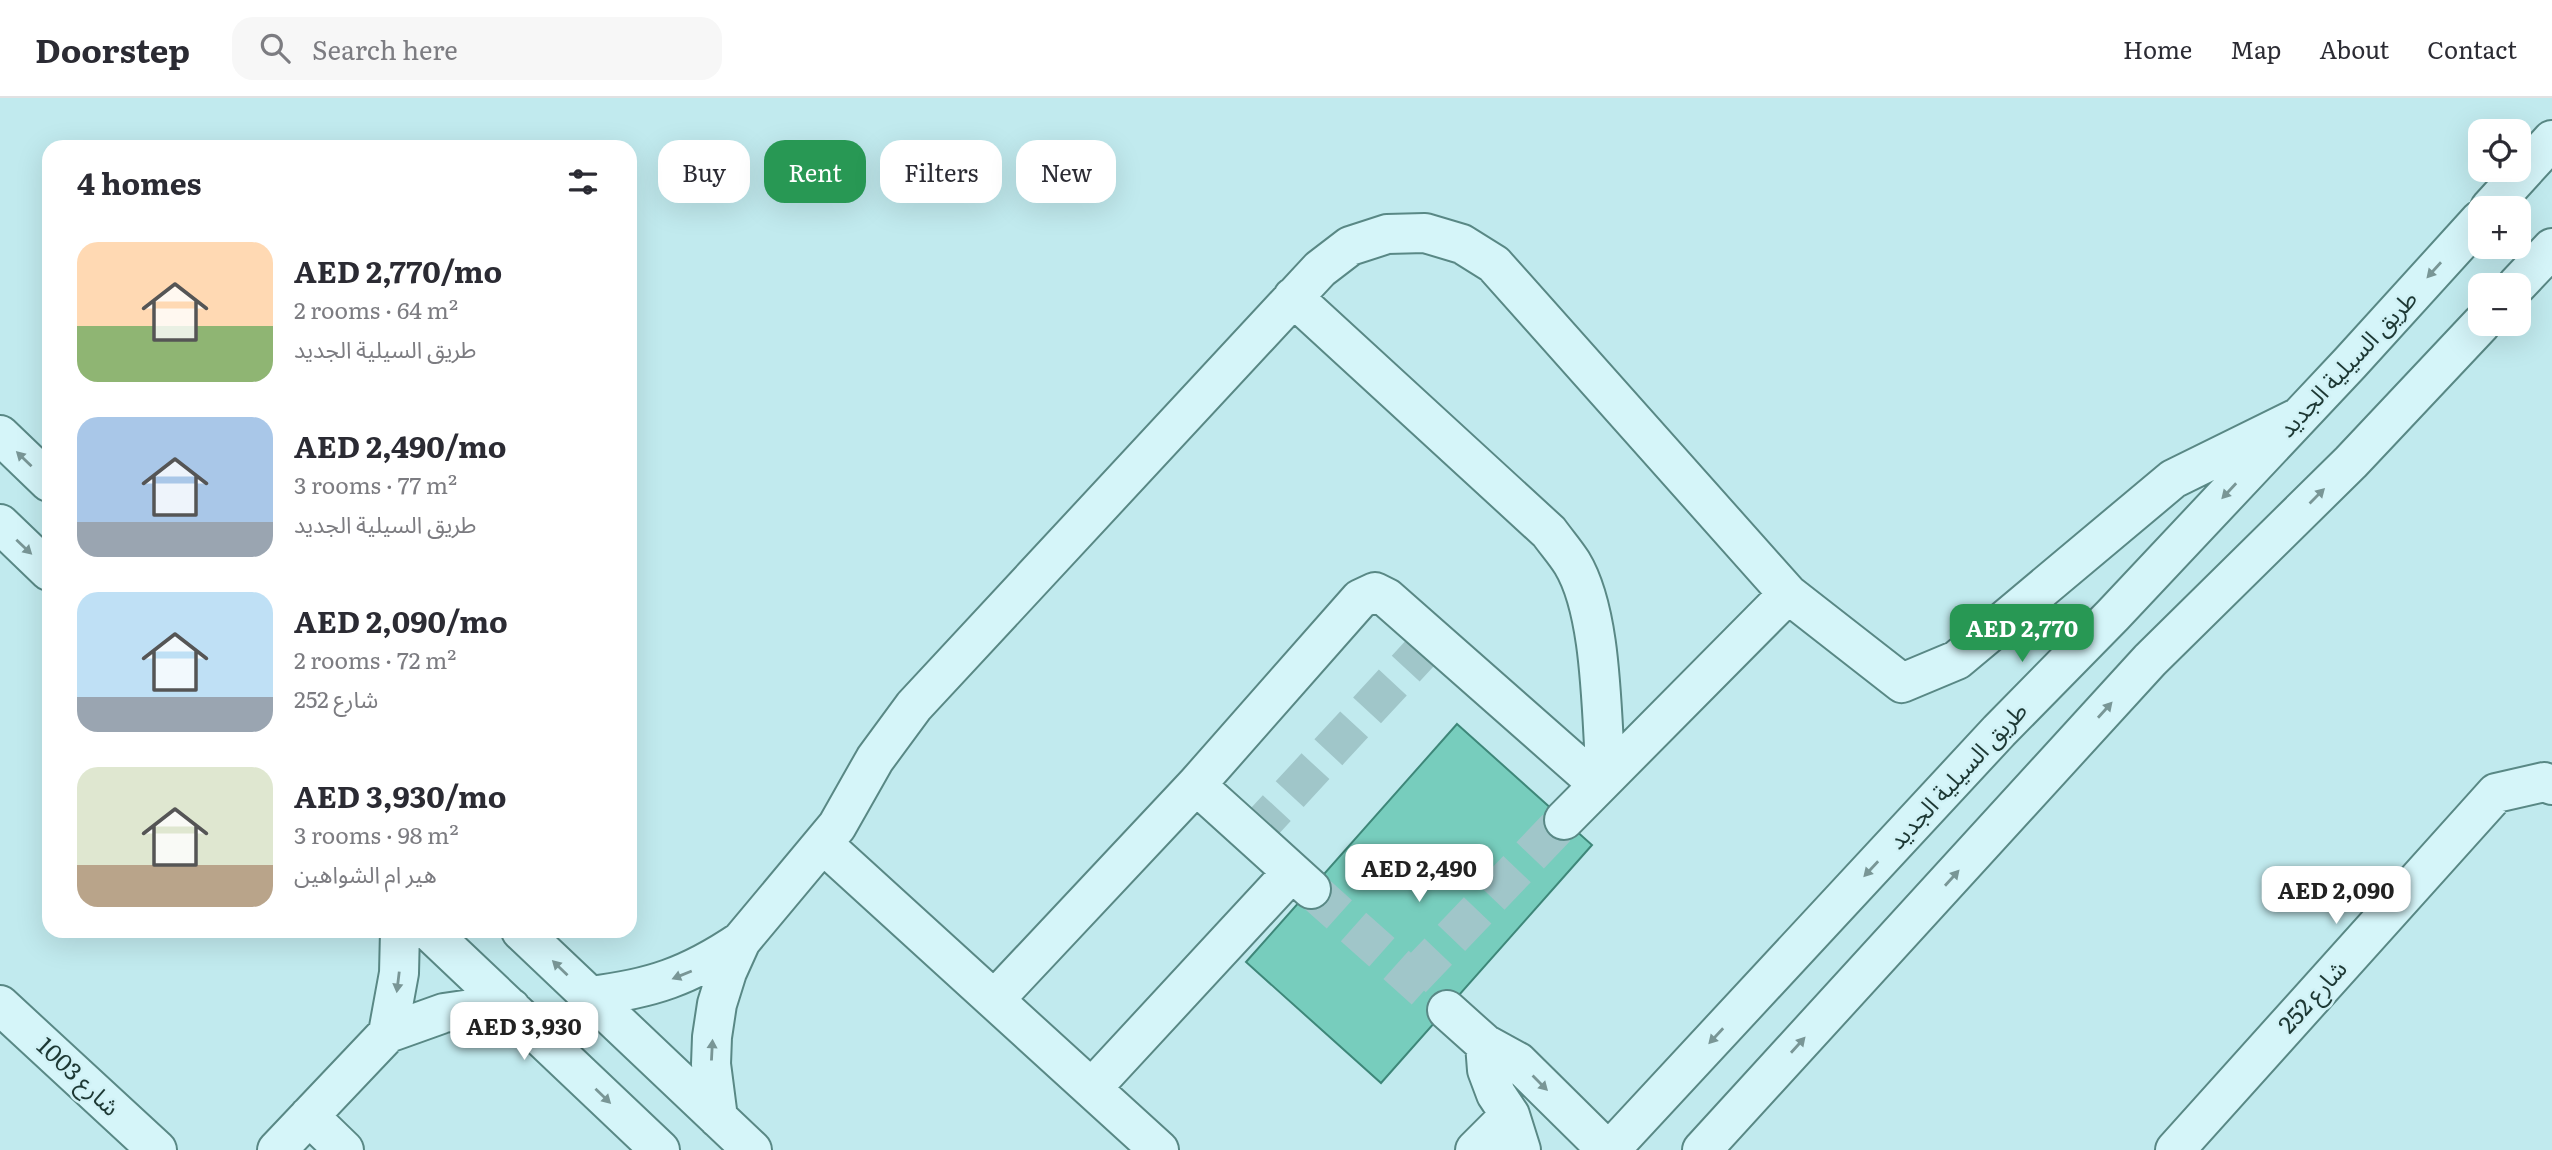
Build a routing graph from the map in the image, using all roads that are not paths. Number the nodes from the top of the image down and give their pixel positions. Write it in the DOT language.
graph roads {
  1 [pos="2552,140"];
  2 [pos="2501,196"];
  3 [pos="2468,233"];
  4 [pos="2552,248"];
  5 [pos="2528,273"];
  6 [pos="1293,297"];
  7 [pos="2470,336"];
  8 [pos="2299,417"];
  9 [pos="0,435"];
  10 [pos="42,475"];
  11 [pos="0,524"];
  12 [pos="42,564"];
  13 [pos="1788,594"];
  14 [pos="1602,781"];
  15 [pos="1196,785"];
  16 [pos="2552,785"];
  17 [pos="1564,820"];
  18 [pos="822,844"];
  19 [pos="400,938"];
  20 [pos="436,938"];
  21 [pos="529,938"];
  22 [pos="741,941"];
  23 [pos="590,996"];
  24 [pos="995,999"];
  25 [pos="0,1005"];
  26 [pos="511,1009"];
  27 [pos="1447,1010"];
  28 [pos="388,1033"];
  29 [pos="1485,1044"];
  30 [pos="1093,1088"];
  31 [pos="309,1116"];
  32 [pos="718,1118"];
  33 [pos="1516,1132"];
  34 [pos="157,1150"];
  35 [pos="278,1150"];
  36 [pos="344,1150"];
  37 [pos="660,1150"];
  38 [pos="752,1150"];
  39 [pos="1159,1150"];
  40 [pos="1475,1150"];
  41 [pos="1609,1150"];
  42 [pos="1702,1150"];
  43 [pos="2175,1150"];
  1 -- 2 [label="street"];
  3 -- 8 [label="street, طريق السيلية الجديد, one-way"];
  4 -- 5 [label="street"];
  6 -- 13 [label="street"];
  6 -- 14 [label="street"];
  6 -- 18 [label="street"];
  42 -- 7 [label="street, one-way"];
  8 -- 13 [label="street"];
  8 -- 41 [label="street, طريق السيلية الجديد, one-way"];
  10 -- 9 [label="street, one-way"];
  11 -- 12 [label="street, one-way"];
  13 -- 14 [label="street"];
  14 -- 15 [label="street"];
  14 -- 17 [label="street"];
  15 -- 24 [label="street"];
  15 -- 30 [label="street"];
  16 -- 43 [label="street, شارع 252"];
  18 -- 22 [label="street"];
  18 -- 24 [label="street"];
  19 -- 28 [label="street, one-way"];
  20 -- 26 [label="street"];
  23 -- 21 [label="street, one-way"];
  22 -- 23 [label="street, one-way"];
  32 -- 22 [label="street, one-way"];
  23 -- 32 [label="street"];
  24 -- 30 [label="street"];
  25 -- 34 [label="street, شارع 1003"];
  26 -- 28 [label="street"];
  26 -- 37 [label="street, one-way"];
  27 -- 29 [label="street"];
  28 -- 31 [label="street"];
  29 -- 33 [label="street"];
  29 -- 41 [label="street, one-way"];
  30 -- 39 [label="street"];
  31 -- 35 [label="street"];
  31 -- 36 [label="street"];
  32 -- 38 [label="street"];
  33 -- 40 [label="street"];
}
